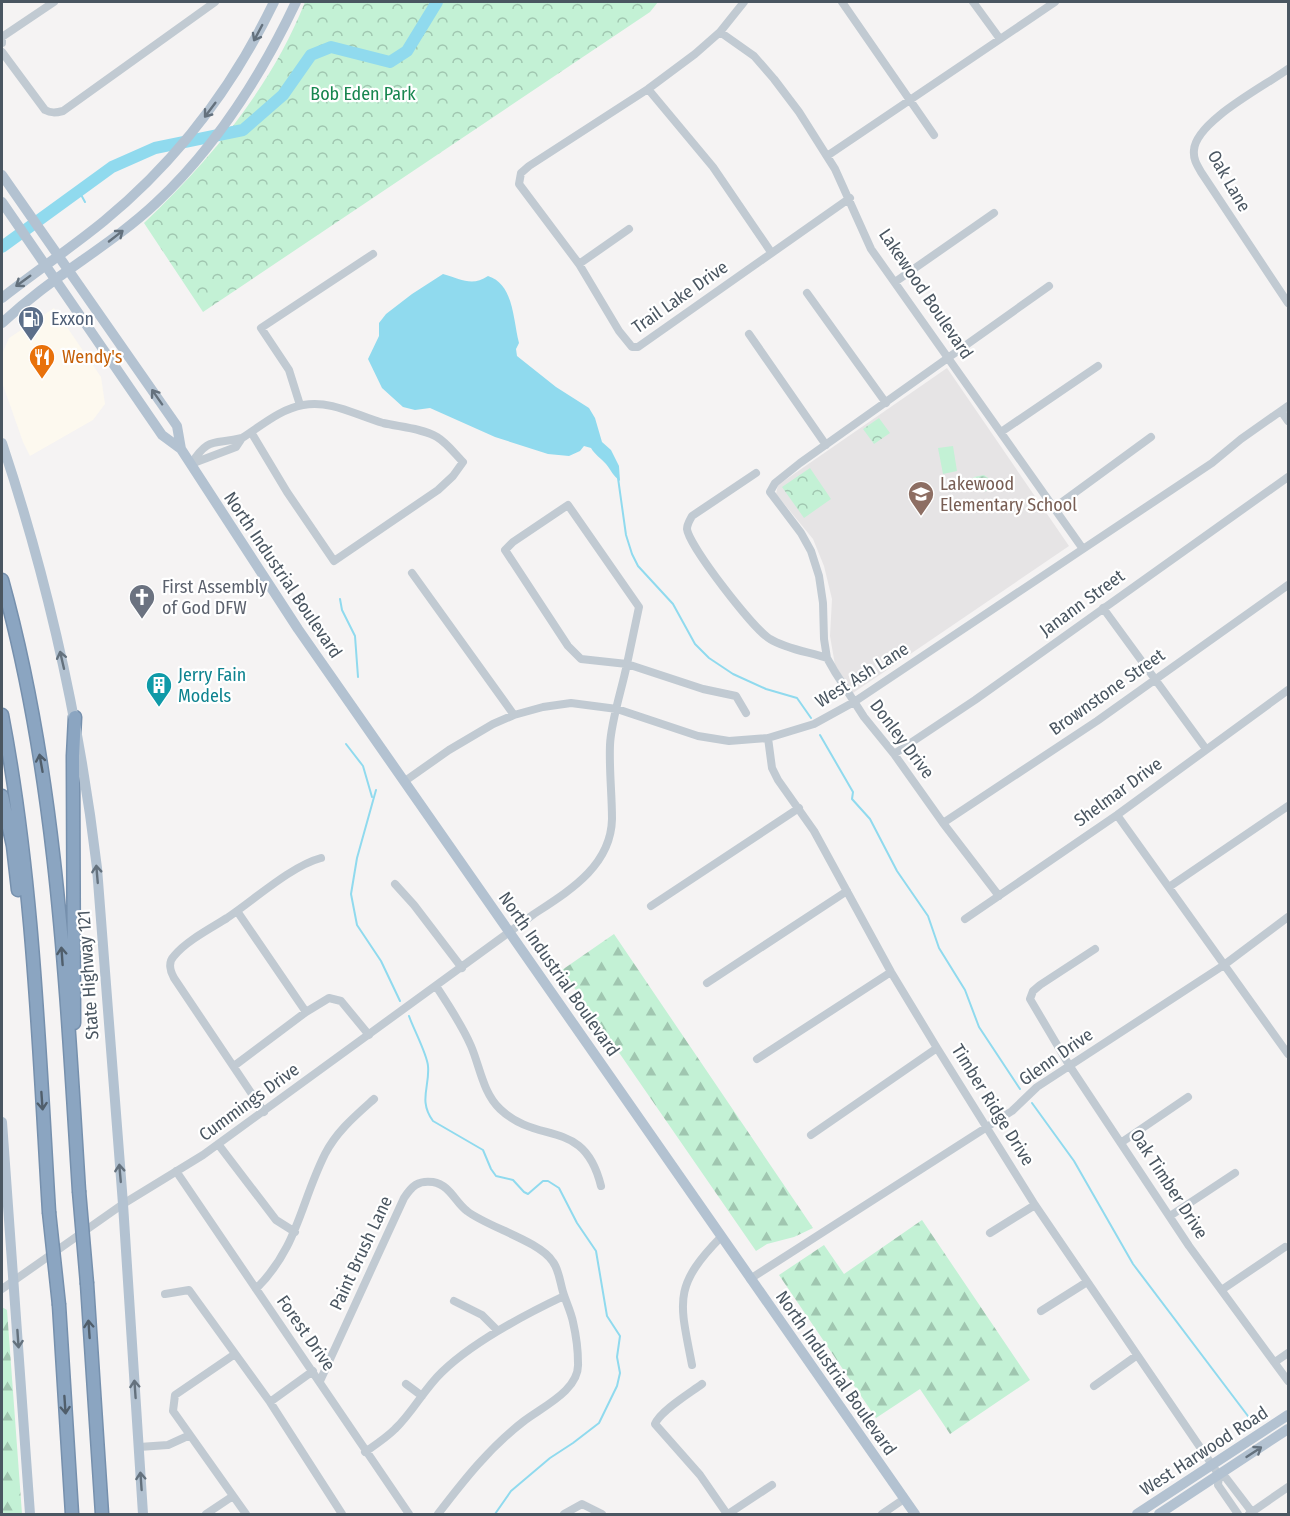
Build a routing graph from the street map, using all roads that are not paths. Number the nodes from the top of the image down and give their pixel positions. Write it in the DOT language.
graph roads {
  1 [pos="54,2"];
  2 [pos="215,2"];
  3 [pos="274,2"];
  4 [pos="296,2"];
  5 [pos="744,2"];
  6 [pos="842,2"];
  7 [pos="973,2"];
  8 [pos="1055,2"];
  9 [pos="720,32"];
  10 [pos="1000,39"];
  11 [pos="2,43"];
  12 [pos="2,52"];
  13 [pos="1288,69"];
  14 [pos="648,89"];
  15 [pos="910,100"];
  16 [pos="934,135"];
  17 [pos="827,156"];
  18 [pos="2,175"];
  19 [pos="136,193"];
  20 [pos="850,198"];
  21 [pos="4,205"];
  22 [pos="150,208"];
  23 [pos="994,213"];
  24 [pos="629,229"];
  25 [pos="771,252"];
  26 [pos="373,254"];
  27 [pos="58,256"];
  28 [pos="579,264"];
  29 [pos="45,265"];
  30 [pos="68,271"];
  31 [pos="55,280"];
  32 [pos="895,282"];
  33 [pos="1049,286"];
  34 [pos="807,293"];
  35 [pos="2,298"];
  36 [pos="1288,303"];
  37 [pos="2,323"];
  38 [pos="749,334"];
  39 [pos="949,359"];
  40 [pos="1098,366"];
  41 [pos="886,403"];
  42 [pos="300,405"];
  43 [pos="1285,408"];
  44 [pos="1288,421"];
  45 [pos="251,432"];
  46 [pos="1001,432"];
  47 [pos="1151,437"];
  48 [pos="242,438"];
  49 [pos="220,441"];
  50 [pos="2,443"];
  51 [pos="826,445"];
  52 [pos="181,449"];
  53 [pos="222,453"];
  54 [pos="191,464"];
  55 [pos="756,473"];
  56 [pos="1288,477"];
  57 [pos="1054,508"];
  58 [pos="1083,549"];
  59 [pos="412,573"];
  60 [pos="2,580"];
  61 [pos="1288,585"];
  62 [pos="1103,608"];
  63 [pos="827,658"];
  64 [pos="627,664"];
  65 [pos="1155,678"];
  66 [pos="1288,690"];
  67 [pos="854,702"];
  68 [pos="617,709"];
  69 [pos="746,713"];
  70 [pos="2,715"];
  71 [pos="514,715"];
  72 [pos="75,717"];
  73 [pos="768,738"];
  74 [pos="1206,749"];
  75 [pos="894,754"];
  76 [pos="405,781"];
  77 [pos="2,796"];
  78 [pos="1288,806"];
  79 [pos="800,808"];
  80 [pos="1116,815"];
  81 [pos="943,823"];
  82 [pos="321,858"];
  83 [pos="395,884"];
  84 [pos="1169,887"];
  85 [pos="847,891"];
  86 [pos="999,896"];
  87 [pos="651,906"];
  88 [pos="237,911"];
  89 [pos="1288,917"];
  90 [pos="965,919"];
  91 [pos="509,933"];
  92 [pos="1095,949"];
  93 [pos="1224,965"];
  94 [pos="462,968"];
  95 [pos="891,972"];
  96 [pos="708,983"];
  97 [pos="436,986"];
  98 [pos="306,1011"];
  99 [pos="369,1035"];
  100 [pos="37,1036"];
  101 [pos="937,1048"];
  102 [pos="1288,1054"];
  103 [pos="69,1057"];
  104 [pos="758,1059"];
  105 [pos="1069,1065"];
  106 [pos="234,1066"];
  107 [pos="1188,1097"];
  108 [pos="374,1099"];
  109 [pos="264,1112"];
  110 [pos="2,1122"];
  111 [pos="987,1127"];
  112 [pos="811,1135"];
  113 [pos="1122,1142"];
  114 [pos="218,1144"];
  115 [pos="176,1171"];
  116 [pos="1235,1173"];
  117 [pos="601,1185"];
  118 [pos="123,1204"];
  119 [pos="1035,1205"];
  120 [pos="1170,1216"];
  121 [pos="295,1232"];
  122 [pos="990,1233"];
  123 [pos="721,1237"];
  124 [pos="1285,1247"];
  125 [pos="750,1279"];
  126 [pos="14,1281"];
  127 [pos="1087,1282"];
  128 [pos="2,1289"];
  129 [pos="256,1289"];
  130 [pos="1223,1289"];
  131 [pos="165,1294"];
  132 [pos="564,1296"];
  133 [pos="453,1301"];
  134 [pos="1041,1311"];
  135 [pos="498,1331"];
  136 [pos="1288,1353"];
  137 [pos="236,1354"];
  138 [pos="1136,1356"];
  139 [pos="1275,1362"];
  140 [pos="692,1365"];
  141 [pos="313,1371"];
  142 [pos="320,1381"];
  143 [pos="1288,1381"];
  144 [pos="702,1383"];
  145 [pos="406,1384"];
  146 [pos="1094,1386"];
  147 [pos="422,1396"];
  148 [pos="270,1402"];
  149 [pos="1288,1415"];
  150 [pos="1288,1429"];
  151 [pos="190,1435"];
  152 [pos="139,1447"];
  153 [pos="365,1452"];
  154 [pos="1216,1470"];
  155 [pos="772,1485"];
  156 [pos="1288,1487"];
  157 [pos="233,1496"];
  158 [pos="904,1499"];
  159 [pos="1250,1513"];
  160 [pos="30,1515"];
  161 [pos="72,1515"];
  162 [pos="102,1515"];
  163 [pos="144,1515"];
  164 [pos="206,1515"];
  165 [pos="246,1515"];
  166 [pos="342,1515"];
  167 [pos="409,1515"];
  168 [pos="438,1515"];
  169 [pos="564,1515"];
  170 [pos="602,1515"];
  171 [pos="727,1515"];
  172 [pos="882,1515"];
  173 [pos="915,1515"];
  174 [pos="1137,1515"];
  175 [pos="1159,1515"];
  176 [pos="1238,1515"];
  1 -- 11 [label="street"];
  2 -- 12 [label="street"];
  3 -- 19 [label="main road, one-way"];
  4 -- 22 [label="main road"];
  5 -- 9 [label="street"];
  6 -- 15 [label="street"];
  7 -- 10 [label="street"];
  8 -- 10 [label="street"];
  9 -- 14 [label="street"];
  9 -- 17 [label="street, Lakewood Boulevard"];
  10 -- 15 [label="street"];
  13 -- 36 [label="street, Oak Lane"];
  14 -- 25 [label="street"];
  14 -- 28 [label="street, Trail Lake Drive"];
  15 -- 16 [label="street"];
  15 -- 17 [label="street"];
  17 -- 20 [label="street, Lakewood Boulevard"];
  18 -- 27 [label="main road, North Industrial Boulevard"];
  19 -- 22 [label="main road"];
  19 -- 27 [label="main road"];
  20 -- 25 [label="street, Trail Lake Drive"];
  20 -- 32 [label="street, Lakewood Boulevard"];
  21 -- 29 [label="main road, North Industrial Boulevard"];
  30 -- 22 [label="main road, one-way"];
  23 -- 32 [label="street"];
  24 -- 28 [label="street"];
  25 -- 28 [label="street, Trail Lake Drive"];
  26 -- 42 [label="street"];
  27 -- 29 [label="main road"];
  27 -- 30 [label="main road, North Industrial Boulevard"];
  29 -- 31 [label="main road, North Industrial Boulevard"];
  29 -- 35 [label="main road, one-way"];
  30 -- 31 [label="main road"];
  52 -- 30 [label="main road, North Industrial Boulevard, one-way"];
  31 -- 37 [label="main road"];
  31 -- 52 [label="main road, North Industrial Boulevard"];
  32 -- 39 [label="street, Lakewood Boulevard"];
  33 -- 39 [label="street"];
  34 -- 41 [label="street"];
  38 -- 51 [label="street"];
  39 -- 41 [label="street"];
  39 -- 46 [label="street, Lakewood Boulevard"];
  40 -- 46 [label="street"];
  41 -- 51 [label="street"];
  42 -- 45 [label="street"];
  42 -- 45 [label="street"];
  43 -- 44 [label="street"];
  43 -- 58 [label="street, West Ash Lane"];
  45 -- 48 [label="street"];
  46 -- 57 [label="street, Lakewood Boulevard"];
  47 -- 57 [label="street"];
  48 -- 49 [label="street"];
  48 -- 53 [label="street"];
  49 -- 53 [label="street"];
  49 -- 54 [label="street"];
  72 -- 50 [label="main road, State Highway 121, one-way"];
  51 -- 63 [label="street, Donley Drive"];
  52 -- 54 [label="main road, North Industrial Boulevard"];
  53 -- 54 [label="street"];
  54 -- 76 [label="main road, North Industrial Boulevard"];
  55 -- 63 [label="street"];
  56 -- 62 [label="street, Janann Street"];
  57 -- 58 [label="street, Lakewood Boulevard"];
  58 -- 67 [label="street, West Ash Lane"];
  59 -- 71 [label="street"];
  103 -- 60 [label="highway, one-way"];
  61 -- 65 [label="street, Brownstone Street"];
  62 -- 65 [label="street"];
  62 -- 75 [label="street, Janann Street"];
  63 -- 67 [label="street, Donley Drive"];
  64 -- 64 [label="street, Cummings Drive"];
  64 -- 68 [label="street, Cummings Drive"];
  64 -- 69 [label="street"];
  65 -- 74 [label="street"];
  65 -- 81 [label="street, Brownstone Street"];
  66 -- 74 [label="street, Shelmar Drive"];
  67 -- 73 [label="street, West Ash Lane"];
  67 -- 75 [label="street, Donley Drive"];
  68 -- 71 [label="street, West Ash Lane"];
  68 -- 73 [label="street, West Ash Lane"];
  68 -- 91 [label="street, Cummings Drive"];
  70 -- 100 [label="highway"];
  71 -- 76 [label="street, West Ash Lane"];
  72 -- 103 [label="highway"];
  118 -- 72 [label="main road, State Highway 121, one-way"];
  73 -- 79 [label="street, Timber Ridge Drive"];
  74 -- 80 [label="street, Shelmar Drive"];
  75 -- 81 [label="street, Donley Drive"];
  76 -- 91 [label="main road, North Industrial Boulevard"];
  77 -- 100 [label="highway"];
  78 -- 84 [label="street"];
  79 -- 85 [label="street, Timber Ridge Drive"];
  79 -- 87 [label="street"];
  80 -- 84 [label="street"];
  80 -- 86 [label="street, Shelmar Drive"];
  81 -- 86 [label="street, Donley Drive"];
  82 -- 88 [label="street"];
  83 -- 94 [label="street"];
  84 -- 93 [label="street"];
  85 -- 95 [label="street, Timber Ridge Drive"];
  85 -- 96 [label="street"];
  86 -- 90 [label="street, Shelmar Drive"];
  88 -- 98 [label="street"];
  88 -- 106 [label="street"];
  89 -- 93 [label="street, Glenn Drive"];
  91 -- 94 [label="street, Cummings Drive"];
  91 -- 123 [label="main road, North Industrial Boulevard"];
  92 -- 105 [label="street, Oak Timber Drive"];
  93 -- 102 [label="street"];
  93 -- 105 [label="street, Glenn Drive"];
  94 -- 97 [label="street, Cummings Drive"];
  95 -- 101 [label="street, Timber Ridge Drive"];
  95 -- 104 [label="street"];
  97 -- 99 [label="street, Cummings Drive"];
  97 -- 117 [label="street"];
  98 -- 99 [label="street"];
  98 -- 106 [label="street"];
  99 -- 109 [label="street, Cummings Drive"];
  100 -- 161 [label="highway, one-way, bridge"];
  101 -- 111 [label="street, Timber Ridge Drive"];
  101 -- 112 [label="street"];
  162 -- 103 [label="highway, one-way, bridge"];
  105 -- 111 [label="street, Glenn Drive"];
  105 -- 113 [label="street, Oak Timber Drive"];
  106 -- 109 [label="street"];
  107 -- 113 [label="street"];
  108 -- 121 [label="street"];
  109 -- 114 [label="street, Cummings Drive"];
  110 -- 126 [label="main road"];
  111 -- 119 [label="street, Timber Ridge Drive"];
  111 -- 125 [label="street, Glenn Drive"];
  113 -- 120 [label="street, Oak Timber Drive"];
  114 -- 115 [label="street, Cummings Drive"];
  114 -- 121 [label="street"];
  115 -- 118 [label="street, Cummings Drive"];
  115 -- 129 [label="street, Forest Drive"];
  116 -- 120 [label="street"];
  118 -- 126 [label="street, Cummings Drive"];
  152 -- 118 [label="main road, State Highway 121, one-way"];
  119 -- 122 [label="street"];
  119 -- 127 [label="street, Timber Ridge Drive"];
  120 -- 130 [label="street, Oak Timber Drive"];
  121 -- 129 [label="street"];
  123 -- 125 [label="main road, North Industrial Boulevard"];
  123 -- 140 [label="street"];
  124 -- 130 [label="street"];
  125 -- 158 [label="main road, North Industrial Boulevard"];
  126 -- 128 [label="street, Cummings Drive"];
  126 -- 160 [label="main road, one-way"];
  127 -- 134 [label="street"];
  127 -- 138 [label="street, Timber Ridge Drive"];
  129 -- 141 [label="street, Forest Drive"];
  130 -- 139 [label="street, Oak Timber Drive"];
  131 -- 137 [label="street"];
  132 -- 135 [label="street"];
  132 -- 142 [label="street, Paint Brush Lane"];
  132 -- 168 [label="street, Paint Brush Lane"];
  133 -- 135 [label="street"];
  135 -- 147 [label="street"];
  136 -- 139 [label="street"];
  137 -- 148 [label="street"];
  137 -- 151 [label="street"];
  138 -- 146 [label="street"];
  138 -- 154 [label="street, Timber Ridge Drive"];
  139 -- 143 [label="street, Oak Timber Drive"];
  141 -- 142 [label="street, Forest Drive"];
  141 -- 148 [label="street"];
  142 -- 153 [label="street, Forest Drive"];
  144 -- 171 [label="street"];
  145 -- 147 [label="street"];
  147 -- 153 [label="street"];
  148 -- 166 [label="street"];
  149 -- 154 [label="main road, West Harwood Road"];
  154 -- 150 [label="main road, West Harwood Road, one-way"];
  151 -- 152 [label="street"];
  151 -- 157 [label="street"];
  163 -- 152 [label="main road, State Highway 121, one-way"];
  153 -- 167 [label="street, Forest Drive"];
  154 -- 159 [label="street"];
  154 -- 174 [label="main road, West Harwood Road"];
  154 -- 175 [label="main road, West Harwood Road"];
  154 -- 176 [label="street"];
  155 -- 171 [label="street"];
  156 -- 159 [label="street"];
  157 -- 164 [label="street"];
  157 -- 165 [label="street"];
  158 -- 172 [label="street"];
  158 -- 173 [label="main road, North Industrial Boulevard"];
  169 -- 170 [label="street"];
}
